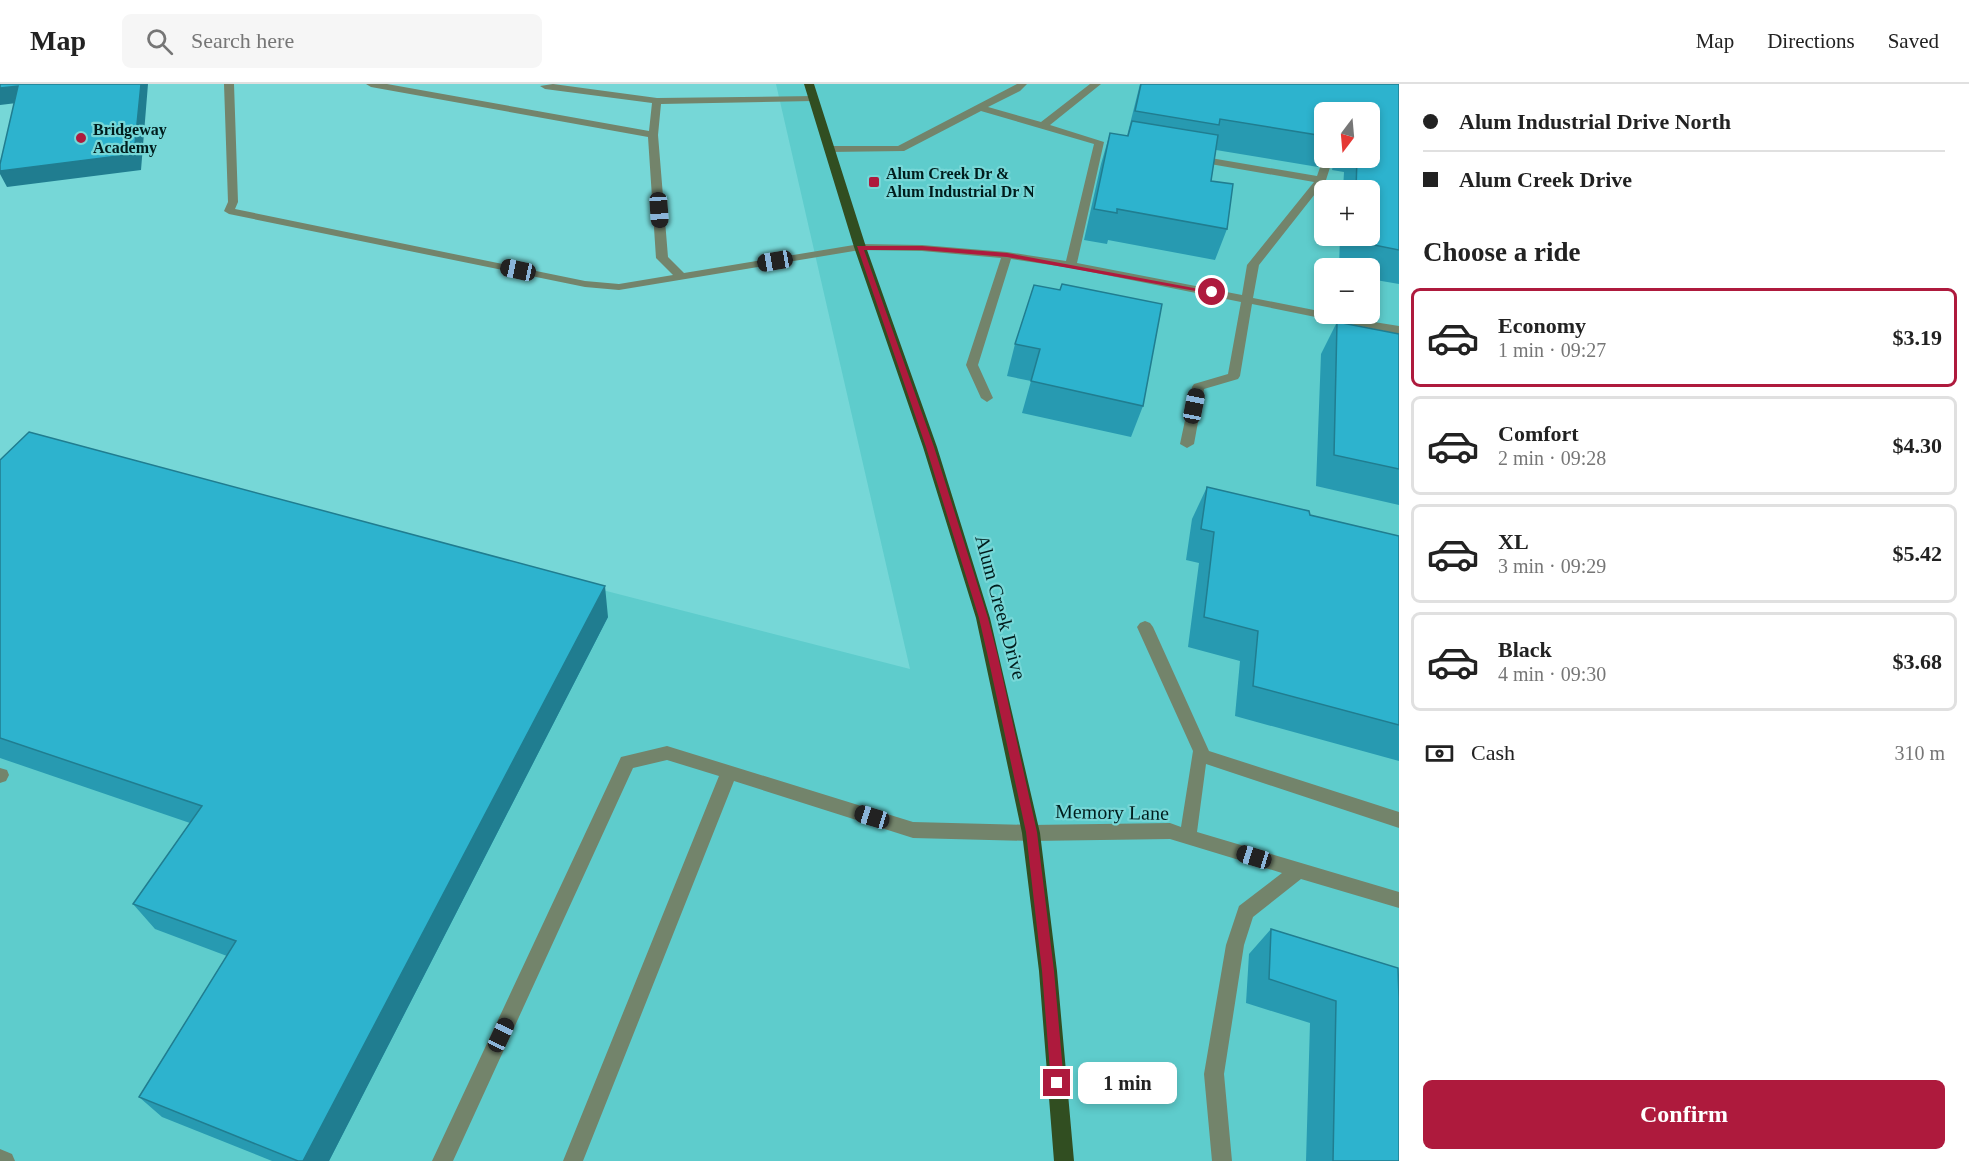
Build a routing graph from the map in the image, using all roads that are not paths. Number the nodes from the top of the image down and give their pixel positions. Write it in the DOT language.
graph roads {
  1 [pos="229,84"];
  2 [pos="371,84"];
  3 [pos="531,84"];
  4 [pos="809,84"];
  5 [pos="1022,84"];
  6 [pos="1096,84"];
  7 [pos="546,85"];
  8 [pos="813,98"];
  9 [pos="657,102"];
  10 [pos="980,108"];
  11 [pos="1042,126"];
  12 [pos="653,135"];
  13 [pos="1099,142"];
  14 [pos="1111,144"];
  15 [pos="829,149"];
  16 [pos="1181,156"];
  17 [pos="1325,168"];
  18 [pos="1321,180"];
  19 [pos="1314,189"];
  20 [pos="860,248"];
  21 [pos="1007,255"];
  22 [pos="1071,265"];
  23 [pos="682,277"];
  24 [pos="1248,300"];
  25 [pos="1399,330"];
  26 [pos="987,398"];
  27 [pos="1187,444"];
  28 [pos="1145,627"];
  29 [pos="1203,756"];
  30 [pos="729,772"];
  31 [pos="1399,820"];
  32 [pos="1031,832"];
  33 [pos="1188,837"];
  34 [pos="1299,870"];
  35 [pos="1399,900"];
  36 [pos="0,1159"];
  37 [pos="5,1161"];
  38 [pos="442,1161"];
  39 [pos="573,1161"];
  40 [pos="1064,1161"];
  41 [pos="1222,1161"];
  1 -- 23 [label="street"];
  2 -- 12 [label="street"];
  3 -- 7 [label="street"];
  4 -- 8 [label="main road, Alum Creek Drive"];
  5 -- 10 [label="street"];
  6 -- 11 [label="street"];
  7 -- 9 [label="street"];
  8 -- 9 [label="street"];
  8 -- 15 [label="main road, Alum Creek Drive"];
  9 -- 12 [label="street"];
  10 -- 11 [label="street"];
  10 -- 15 [label="street"];
  11 -- 13 [label="street"];
  12 -- 23 [label="street"];
  13 -- 14 [label="street"];
  13 -- 22 [label="street"];
  15 -- 20 [label="main road, Alum Creek Drive"];
  16 -- 18 [label="street"];
  17 -- 18 [label="street"];
  19 -- 24 [label="street"];
  20 -- 21 [label="street"];
  20 -- 23 [label="street"];
  20 -- 32 [label="main road, Alum Creek Drive"];
  21 -- 22 [label="street"];
  21 -- 26 [label="street"];
  22 -- 24 [label="street"];
  24 -- 25 [label="street"];
  24 -- 27 [label="street"];
  28 -- 29 [label="street"];
  29 -- 31 [label="street"];
  29 -- 33 [label="street"];
  30 -- 32 [label="street, Memory Lane"];
  30 -- 38 [label="street, Memory Lane"];
  30 -- 39 [label="street"];
  32 -- 33 [label="street, Memory Lane"];
  32 -- 40 [label="main road, Alum Creek Drive"];
  33 -- 34 [label="street, Memory Lane"];
  34 -- 35 [label="street, Memory Lane"];
  34 -- 41 [label="street"];
  36 -- 37 [label="street"];
}
